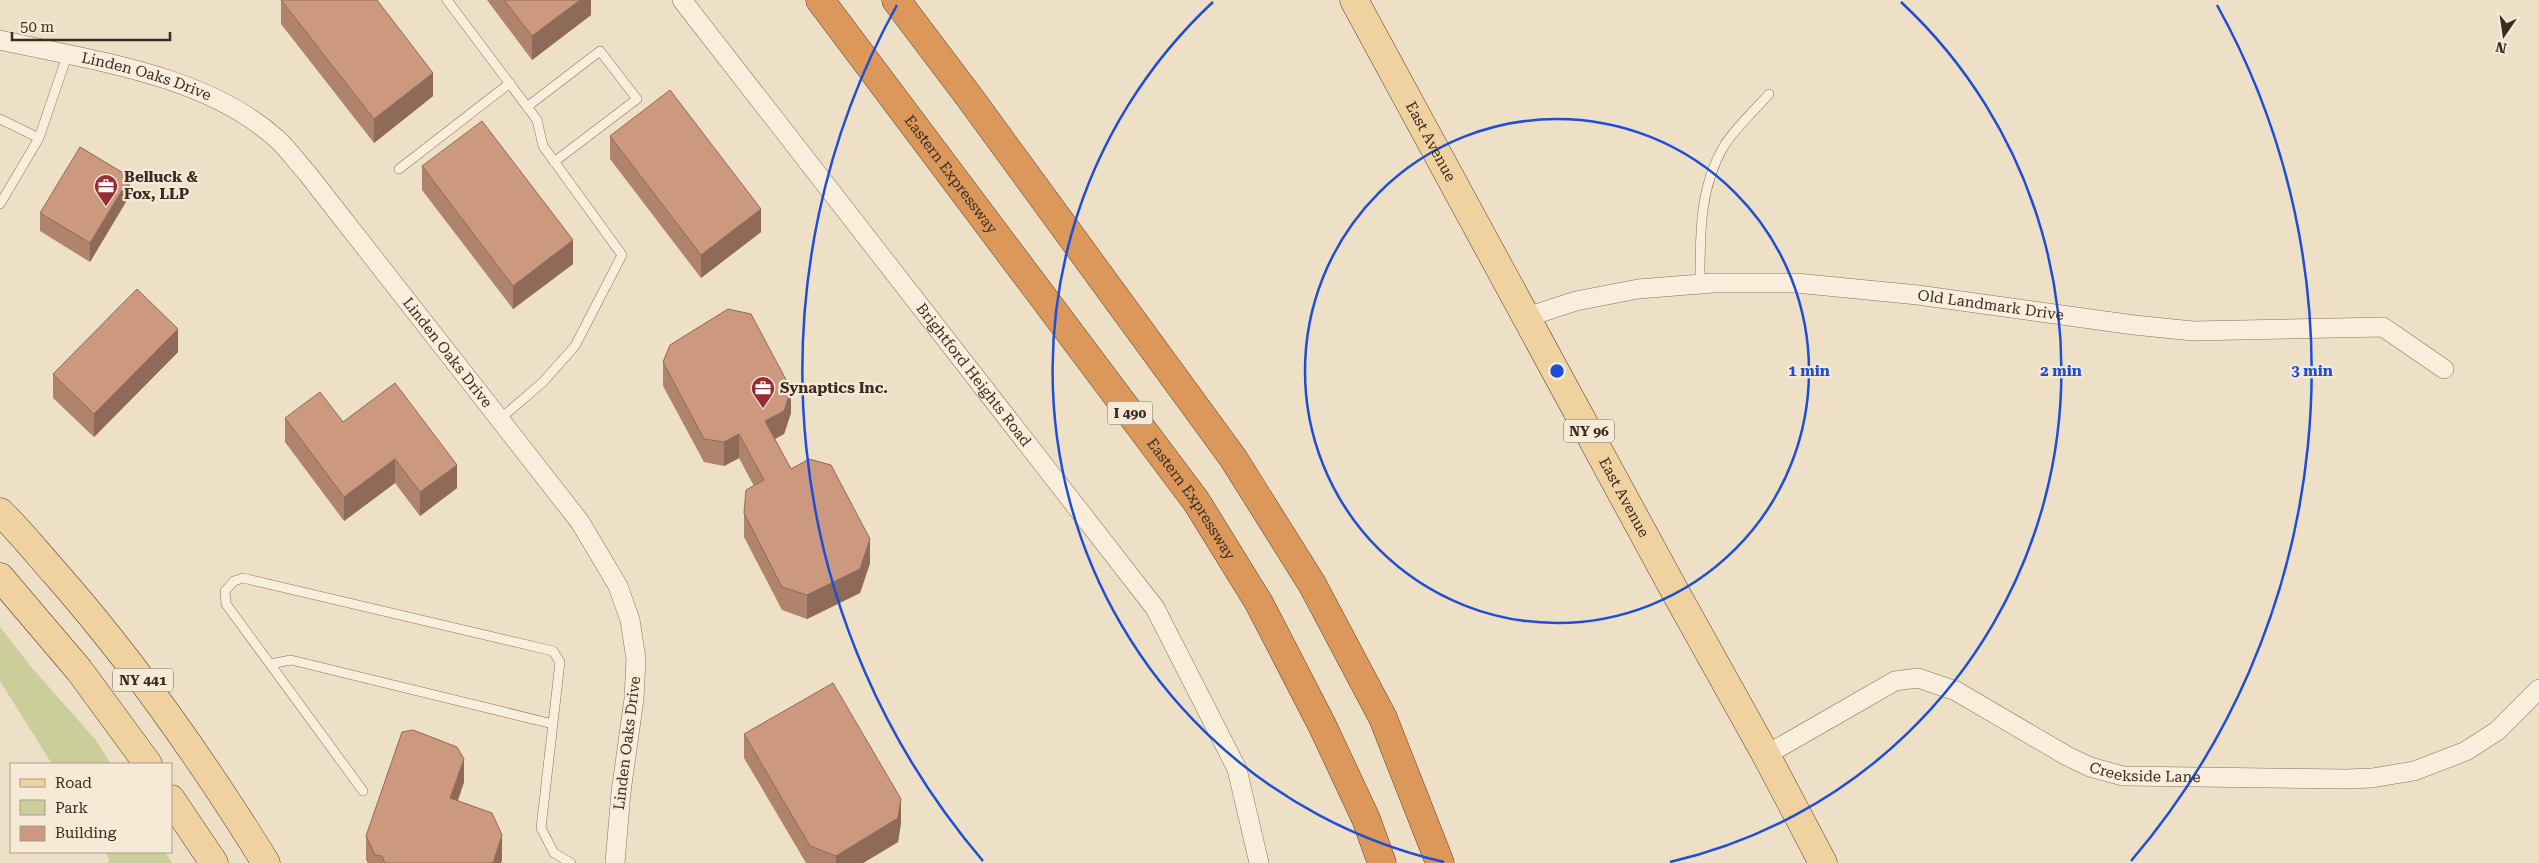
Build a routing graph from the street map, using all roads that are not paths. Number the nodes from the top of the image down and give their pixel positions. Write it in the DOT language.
graph roads {
  1 [pos="447,0"];
  2 [pos="682,0"];
  3 [pos="820,0"];
  4 [pos="896,0"];
  5 [pos="1354,0"];
  6 [pos="0,40"];
  7 [pos="67,56"];
  8 [pos="510,83"];
  9 [pos="1769,94"];
  10 [pos="528,106"];
  11 [pos="0,119"];
  12 [pos="39,138"];
  13 [pos="554,162"];
  14 [pos="399,169"];
  15 [pos="0,204"];
  16 [pos="1700,284"];
  17 [pos="1527,317"];
  18 [pos="2444,369"];
  19 [pos="500,419"];
  20 [pos="0,512"];
  21 [pos="0,577"];
  22 [pos="270,664"];
  23 [pos="2539,689"];
  24 [pos="553,724"];
  25 [pos="1766,755"];
  26 [pos="147,763"];
  27 [pos="363,791"];
  28 [pos="172,800"];
  29 [pos="214,863"];
  30 [pos="266,863"];
  31 [pos="571,863"];
  32 [pos="615,863"];
  33 [pos="1259,863"];
  34 [pos="1382,863"];
  35 [pos="1440,863"];
  36 [pos="1822,863"];
  1 -- 8 [label="lane"];
  2 -- 33 [label="street, Brightford Heights Road"];
  3 -- 34 [label="highway, Eastern Expressway / I 490"];
  4 -- 35 [label="highway"];
  5 -- 17 [label="main road, East Avenue / NY 96"];
  6 -- 7 [label="street, Linden Oaks Drive"];
  7 -- 12 [label="lane"];
  7 -- 19 [label="street, Linden Oaks Drive"];
  8 -- 10 [label="lane"];
  8 -- 14 [label="lane"];
  9 -- 16 [label="lane"];
  10 -- 13 [label="lane"];
  10 -- 13 [label="lane"];
  11 -- 12 [label="lane"];
  12 -- 15 [label="lane"];
  13 -- 19 [label="lane"];
  16 -- 17 [label="street, Old Landmark Drive"];
  16 -- 18 [label="street, Old Landmark Drive"];
  17 -- 25 [label="main road, East Avenue / NY 96"];
  19 -- 32 [label="street, Linden Oaks Drive"];
  20 -- 30 [label="main road, NY 441"];
  21 -- 26 [label="main road, NY 441"];
  22 -- 24 [label="lane"];
  22 -- 24 [label="lane"];
  22 -- 27 [label="lane"];
  23 -- 25 [label="street, Creekside Lane"];
  24 -- 31 [label="lane"];
  25 -- 36 [label="main road, East Avenue / NY 96"];
  28 -- 29 [label="main road"];
}
